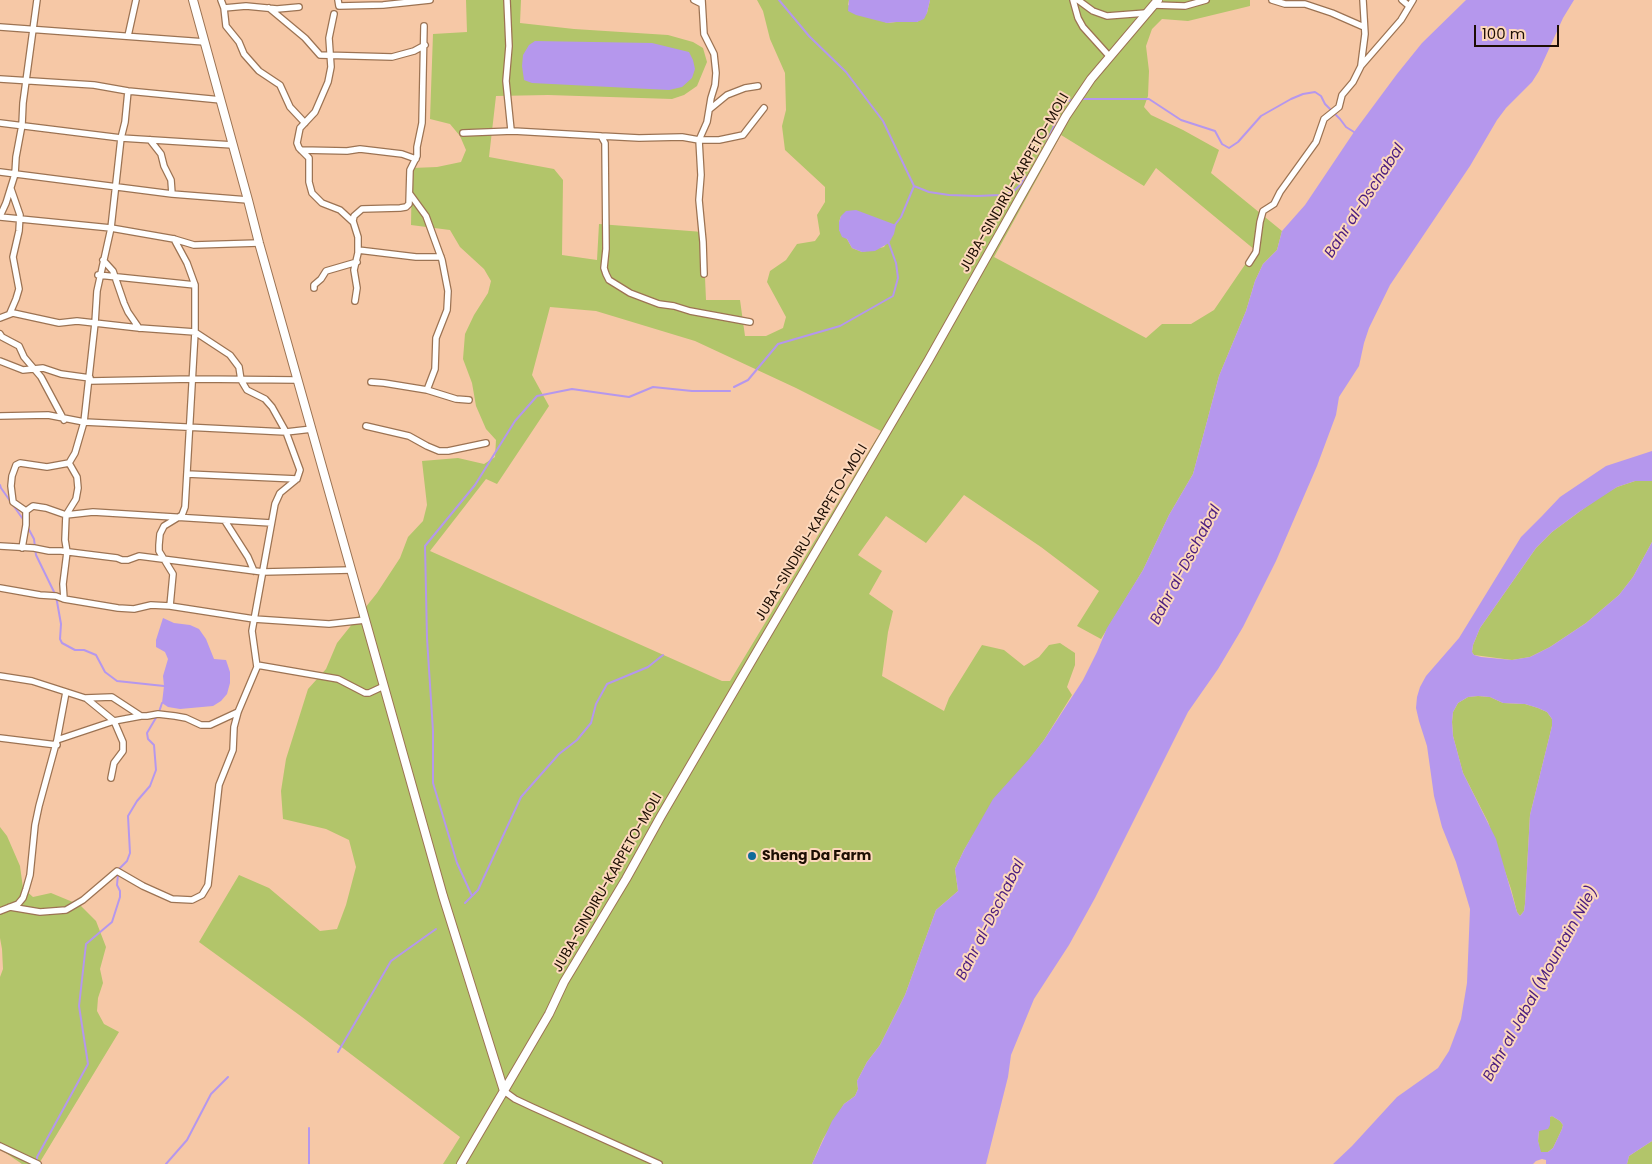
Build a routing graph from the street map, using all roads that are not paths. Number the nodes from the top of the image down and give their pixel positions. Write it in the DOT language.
graph roads {
  1 [pos="37,0"];
  2 [pos="136,0"];
  3 [pos="193,0"];
  4 [pos="221,0"];
  5 [pos="338,0"];
  6 [pos="430,0"];
  7 [pos="507,0"];
  8 [pos="694,0"];
  9 [pos="1073,0"];
  10 [pos="1078,0"];
  11 [pos="1206,0"];
  12 [pos="1272,0"];
  13 [pos="1363,0"];
  14 [pos="1402,0"];
  15 [pos="702,2"];
  16 [pos="1156,3"];
  17 [pos="1411,3"];
  18 [pos="298,7"];
  19 [pos="224,8"];
  20 [pos="269,8"];
  21 [pos="1146,13"];
  22 [pos="334,14"];
  23 [pos="424,26"];
  24 [pos="1364,26"];
  25 [pos="0,27"];
  26 [pos="32,29"];
  27 [pos="128,36"];
  28 [pos="205,42"];
  29 [pos="425,45"];
  30 [pos="330,55"];
  31 [pos="1110,57"];
  32 [pos="1361,66"];
  33 [pos="0,79"];
  34 [pos="26,80"];
  35 [pos="758,86"];
  36 [pos="128,91"];
  37 [pos="221,100"];
  38 [pos="764,108"];
  39 [pos="709,111"];
  40 [pos="0,123"];
  41 [pos="305,123"];
  42 [pos="22,125"];
  43 [pos="513,131"];
  44 [pos="463,133"];
  45 [pos="601,136"];
  46 [pos="121,138"];
  47 [pos="150,140"];
  48 [pos="699,140"];
  49 [pos="233,145"];
  50 [pos="301,150"];
  51 [pos="416,159"];
  52 [pos="0,172"];
  53 [pos="15,174"];
  54 [pos="116,186"];
  55 [pos="11,189"];
  56 [pos="172,194"];
  57 [pos="410,194"];
  58 [pos="248,200"];
  59 [pos="340,210"];
  60 [pos="358,211"];
  61 [pos="0,216"];
  62 [pos="20,218"];
  63 [pos="354,224"];
  64 [pos="111,228"];
  65 [pos="174,239"];
  66 [pos="258,243"];
  67 [pos="358,250"];
  68 [pos="441,257"];
  69 [pos="103,260"];
  70 [pos="356,262"];
  71 [pos="1249,263"];
  72 [pos="704,274"];
  73 [pos="98,275"];
  74 [pos="117,278"];
  75 [pos="195,285"];
  76 [pos="314,288"];
  77 [pos="16,299"];
  78 [pos="355,301"];
  79 [pos="10,313"];
  80 [pos="23,315"];
  81 [pos="0,318"];
  82 [pos="750,322"];
  83 [pos="96,323"];
  84 [pos="139,328"];
  85 [pos="195,332"];
  86 [pos="0,334"];
  87 [pos="0,361"];
  88 [pos="35,369"];
  89 [pos="90,379"];
  90 [pos="193,379"];
  91 [pos="241,380"];
  92 [pos="297,380"];
  93 [pos="371,382"];
  94 [pos="427,390"];
  95 [pos="469,400"];
  96 [pos="0,416"];
  97 [pos="64,420"];
  98 [pos="84,422"];
  99 [pos="366,426"];
  100 [pos="190,428"];
  101 [pos="312,429"];
  102 [pos="286,432"];
  103 [pos="486,443"];
  104 [pos="69,463"];
  105 [pos="188,474"];
  106 [pos="297,479"];
  107 [pos="26,511"];
  108 [pos="66,515"];
  109 [pos="175,518"];
  110 [pos="225,520"];
  111 [pos="272,523"];
  112 [pos="0,546"];
  113 [pos="22,548"];
  114 [pos="66,552"];
  115 [pos="165,560"];
  116 [pos="351,570"];
  117 [pos="254,571"];
  118 [pos="263,572"];
  119 [pos="0,588"];
  120 [pos="64,598"];
  121 [pos="170,606"];
  122 [pos="254,619"];
  123 [pos="365,620"];
  124 [pos="257,665"];
  125 [pos="0,676"];
  126 [pos="384,686"];
  127 [pos="66,692"];
  128 [pos="85,698"];
  129 [pos="238,712"];
  130 [pos="141,716"];
  131 [pos="114,721"];
  132 [pos="0,738"];
  133 [pos="57,743"];
  134 [pos="111,778"];
  135 [pos="10,907"];
  136 [pos="0,912"];
  137 [pos="504,1091"];
  138 [pos="0,1146"];
  139 [pos="38,1164"];
  140 [pos="461,1164"];
  141 [pos="659,1164"];
  1 -- 26 [label="street"];
  2 -- 27 [label="street"];
  3 -- 28 [label="main road"];
  4 -- 19 [label="street"];
  5 -- 6 [label="street"];
  7 -- 43 [label="street"];
  8 -- 15 [label="street"];
  9 -- 31 [label="street"];
  10 -- 21 [label="street"];
  11 -- 16 [label="street"];
  12 -- 24 [label="street"];
  13 -- 24 [label="street"];
  14 -- 17 [label="street"];
  15 -- 39 [label="street"];
  16 -- 21 [label="main road, JUBA-SINDIRU-KARPETO-MOLI"];
  17 -- 32 [label="street"];
  18 -- 20 [label="street"];
  19 -- 20 [label="street"];
  19 -- 41 [label="street"];
  20 -- 30 [label="street"];
  21 -- 31 [label="main road, JUBA-SINDIRU-KARPETO-MOLI"];
  22 -- 30 [label="street"];
  23 -- 29 [label="street"];
  24 -- 32 [label="street"];
  25 -- 26 [label="street"];
  26 -- 27 [label="street"];
  26 -- 34 [label="street"];
  27 -- 28 [label="street"];
  28 -- 37 [label="main road"];
  29 -- 30 [label="street"];
  29 -- 51 [label="street"];
  30 -- 41 [label="street"];
  31 -- 137 [label="main road, JUBA-SINDIRU-KARPETO-MOLI"];
  32 -- 71 [label="street"];
  33 -- 34 [label="street"];
  34 -- 36 [label="street"];
  34 -- 42 [label="street"];
  35 -- 39 [label="street"];
  36 -- 37 [label="street"];
  36 -- 46 [label="street"];
  37 -- 49 [label="main road"];
  38 -- 48 [label="street"];
  39 -- 48 [label="street"];
  40 -- 42 [label="street"];
  41 -- 50 [label="street"];
  42 -- 46 [label="street"];
  42 -- 53 [label="street"];
  43 -- 44 [label="street"];
  43 -- 45 [label="street"];
  45 -- 48 [label="street"];
  45 -- 82 [label="street"];
  46 -- 47 [label="street"];
  46 -- 54 [label="street"];
  47 -- 49 [label="street"];
  47 -- 56 [label="street"];
  48 -- 72 [label="street"];
  49 -- 58 [label="main road"];
  50 -- 51 [label="street"];
  50 -- 59 [label="street"];
  51 -- 57 [label="street"];
  52 -- 53 [label="street"];
  53 -- 54 [label="street"];
  53 -- 55 [label="street"];
  54 -- 56 [label="street"];
  54 -- 64 [label="street"];
  55 -- 61 [label="street"];
  55 -- 62 [label="street"];
  56 -- 58 [label="street"];
  57 -- 60 [label="street"];
  57 -- 68 [label="street"];
  58 -- 66 [label="main road"];
  59 -- 60 [label="street"];
  59 -- 63 [label="street"];
  60 -- 63 [label="street"];
  61 -- 62 [label="street"];
  62 -- 64 [label="street"];
  62 -- 77 [label="street"];
  63 -- 67 [label="street"];
  64 -- 65 [label="street"];
  64 -- 69 [label="street"];
  65 -- 66 [label="street"];
  65 -- 75 [label="street"];
  66 -- 92 [label="main road"];
  67 -- 68 [label="street"];
  67 -- 70 [label="street"];
  68 -- 94 [label="street"];
  69 -- 73 [label="street"];
  69 -- 74 [label="street"];
  70 -- 76 [label="street"];
  70 -- 78 [label="street"];
  73 -- 74 [label="street"];
  73 -- 83 [label="street"];
  74 -- 75 [label="street"];
  74 -- 84 [label="street"];
  75 -- 85 [label="street"];
  77 -- 79 [label="street"];
  77 -- 80 [label="street"];
  79 -- 80 [label="street"];
  79 -- 81 [label="street"];
  80 -- 83 [label="street"];
  83 -- 84 [label="street"];
  83 -- 89 [label="street"];
  84 -- 85 [label="street"];
  85 -- 90 [label="street"];
  85 -- 91 [label="street"];
  86 -- 88 [label="street"];
  87 -- 88 [label="street"];
  88 -- 89 [label="street"];
  88 -- 97 [label="street"];
  89 -- 90 [label="street"];
  89 -- 98 [label="street"];
  90 -- 91 [label="street"];
  90 -- 100 [label="street"];
  91 -- 92 [label="street"];
  91 -- 102 [label="street"];
  92 -- 101 [label="main road"];
  93 -- 94 [label="street"];
  94 -- 95 [label="street"];
  96 -- 97 [label="street"];
  97 -- 98 [label="street"];
  98 -- 100 [label="street"];
  98 -- 104 [label="street"];
  99 -- 103 [label="street"];
  100 -- 102 [label="street"];
  100 -- 105 [label="street"];
  101 -- 102 [label="street"];
  101 -- 116 [label="main road"];
  102 -- 106 [label="street"];
  104 -- 107 [label="street"];
  104 -- 108 [label="street"];
  105 -- 106 [label="street"];
  105 -- 109 [label="street"];
  106 -- 111 [label="street"];
  107 -- 108 [label="street"];
  107 -- 113 [label="street"];
  108 -- 109 [label="street"];
  108 -- 114 [label="street"];
  109 -- 110 [label="street"];
  109 -- 115 [label="street"];
  110 -- 111 [label="street"];
  110 -- 117 [label="street"];
  111 -- 118 [label="street"];
  112 -- 113 [label="street"];
  113 -- 114 [label="street"];
  114 -- 115 [label="street"];
  114 -- 120 [label="street"];
  115 -- 117 [label="street"];
  115 -- 121 [label="street"];
  116 -- 118 [label="street"];
  116 -- 123 [label="main road"];
  117 -- 118 [label="street"];
  118 -- 122 [label="street"];
  119 -- 120 [label="street"];
  120 -- 121 [label="street"];
  121 -- 122 [label="street"];
  122 -- 123 [label="street"];
  122 -- 124 [label="street"];
  123 -- 126 [label="main road"];
  124 -- 126 [label="street"];
  124 -- 129 [label="street"];
  125 -- 127 [label="street"];
  126 -- 137 [label="main road"];
  127 -- 128 [label="street"];
  127 -- 133 [label="street"];
  128 -- 130 [label="street"];
  128 -- 131 [label="street"];
  129 -- 130 [label="street"];
  129 -- 135 [label="street"];
  130 -- 131 [label="street"];
  131 -- 133 [label="street"];
  131 -- 134 [label="street"];
  132 -- 133 [label="street"];
  133 -- 135 [label="street"];
  135 -- 136 [label="street"];
  137 -- 140 [label="main road, JUBA-SINDIRU-KARPETO-MOLI"];
  137 -- 141 [label="street"];
  138 -- 139 [label="street"];
}
